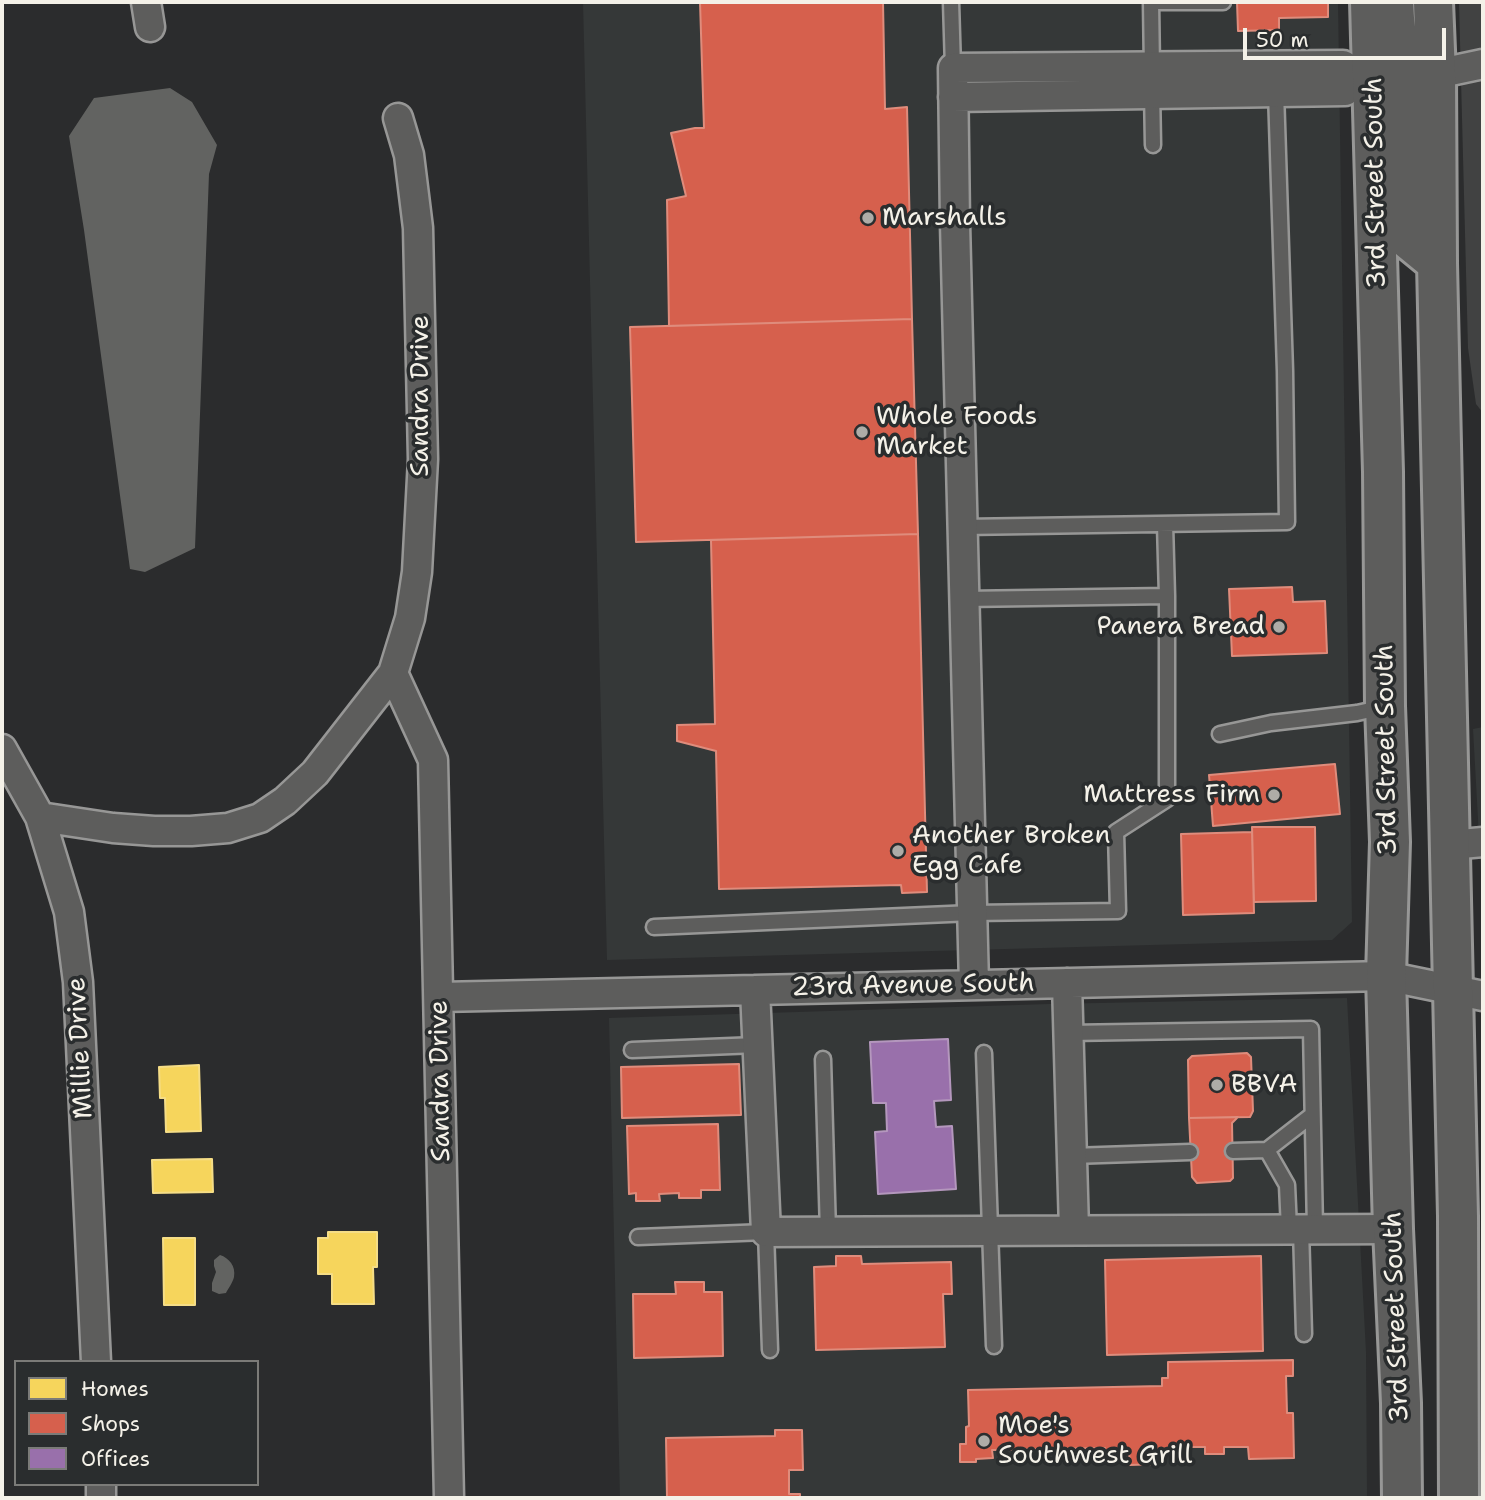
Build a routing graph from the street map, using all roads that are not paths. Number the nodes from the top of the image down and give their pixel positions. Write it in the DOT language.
graph roads {
  1 [pos="951,2"];
  2 [pos="1151,2"];
  3 [pos="1223,2"];
  4 [pos="1370,2"];
  5 [pos="1394,2"];
  6 [pos="1433,2"];
  7 [pos="1483,64"];
  8 [pos="953,68"];
  9 [pos="1436,74"];
  10 [pos="1367,76"];
  11 [pos="1152,80"];
  12 [pos="1276,92"];
  13 [pos="953,97"];
  14 [pos="398,118"];
  15 [pos="1153,145"];
  16 [pos="1437,264"];
  17 [pos="1166,524"];
  18 [pos="963,527"];
  19 [pos="1167,596"];
  20 [pos="964,599"];
  21 [pos="393,673"];
  22 [pos="1385,706"];
  23 [pos="1220,734"];
  24 [pos="2,749"];
  25 [pos="40,817"];
  26 [pos="1466,844"];
  27 [pos="972,913"];
  28 [pos="654,927"];
  29 [pos="1386,976"];
  30 [pos="1067,983"];
  31 [pos="974,985"];
  32 [pos="755,990"];
  33 [pos="1468,993"];
  34 [pos="440,997"];
  35 [pos="1069,1033"];
  36 [pos="757,1045"];
  37 [pos="632,1050"];
  38 [pos="984,1053"];
  39 [pos="823,1059"];
  40 [pos="1312,1109"];
  41 [pos="1267,1150"];
  42 [pos="1233,1151"];
  43 [pos="1190,1152"];
  44 [pos="1072,1156"];
  45 [pos="1302,1229"];
  46 [pos="1393,1229"];
  47 [pos="1074,1230"];
  48 [pos="991,1231"];
  49 [pos="766,1232"];
  50 [pos="828,1232"];
  51 [pos="638,1237"];
  52 [pos="1304,1334"];
  53 [pos="994,1346"];
  54 [pos="770,1350"];
  55 [pos="96,1360"];
  56 [pos="449,1498"];
  57 [pos="1402,1498"];
  58 [pos="1459,1498"];
  1 -- 8 [label="lane"];
  2 -- 3 [label="lane"];
  2 -- 11 [label="lane"];
  4 -- 10 [label="main road, 3rd Street South"];
  5 -- 9 [label="main road"];
  6 -- 9 [label="main road"];
  7 -- 9 [label="street"];
  8 -- 11 [label="street"];
  8 -- 13 [label="street"];
  9 -- 16 [label="main road"];
  10 -- 11 [label="street"];
  10 -- 12 [label="street"];
  10 -- 16 [label="main road"];
  10 -- 22 [label="main road, 3rd Street South"];
  11 -- 12 [label="street"];
  11 -- 13 [label="street"];
  11 -- 15 [label="lane"];
  12 -- 17 [label="lane"];
  13 -- 18 [label="street"];
  14 -- 21 [label="street, Sandra Drive"];
  16 -- 26 [label="main road"];
  17 -- 18 [label="lane"];
  17 -- 19 [label="lane"];
  18 -- 20 [label="street"];
  19 -- 20 [label="lane"];
  19 -- 27 [label="lane"];
  20 -- 27 [label="street"];
  21 -- 25 [label="street, Sandra Drive"];
  21 -- 34 [label="street, Sandra Drive"];
  22 -- 23 [label="lane"];
  22 -- 29 [label="main road, 3rd Street South"];
  24 -- 25 [label="street, Millie Drive"];
  25 -- 55 [label="street, Millie Drive"];
  26 -- 33 [label="main road"];
  27 -- 28 [label="lane"];
  27 -- 31 [label="street"];
  29 -- 30 [label="street, 23rd Avenue South"];
  29 -- 33 [label="street, 23rd Avenue South"];
  29 -- 46 [label="main road, 3rd Street South"];
  30 -- 31 [label="street, 23rd Avenue South"];
  30 -- 35 [label="street"];
  31 -- 32 [label="street, 23rd Avenue South"];
  32 -- 34 [label="street, 23rd Avenue South"];
  32 -- 36 [label="street"];
  33 -- 58 [label="main road"];
  34 -- 56 [label="street, Sandra Drive"];
  35 -- 40 [label="lane"];
  35 -- 44 [label="street"];
  36 -- 37 [label="lane"];
  36 -- 49 [label="street"];
  38 -- 48 [label="lane"];
  39 -- 50 [label="lane"];
  40 -- 41 [label="lane"];
  40 -- 45 [label="lane"];
  41 -- 42 [label="lane"];
  41 -- 45 [label="lane"];
  43 -- 44 [label="lane"];
  44 -- 47 [label="street"];
  45 -- 46 [label="street"];
  45 -- 47 [label="street"];
  45 -- 52 [label="lane"];
  46 -- 57 [label="main road, 3rd Street South"];
  47 -- 48 [label="street"];
  48 -- 50 [label="street"];
  48 -- 53 [label="lane"];
  49 -- 50 [label="street"];
  49 -- 51 [label="lane"];
  49 -- 54 [label="lane"];
}
